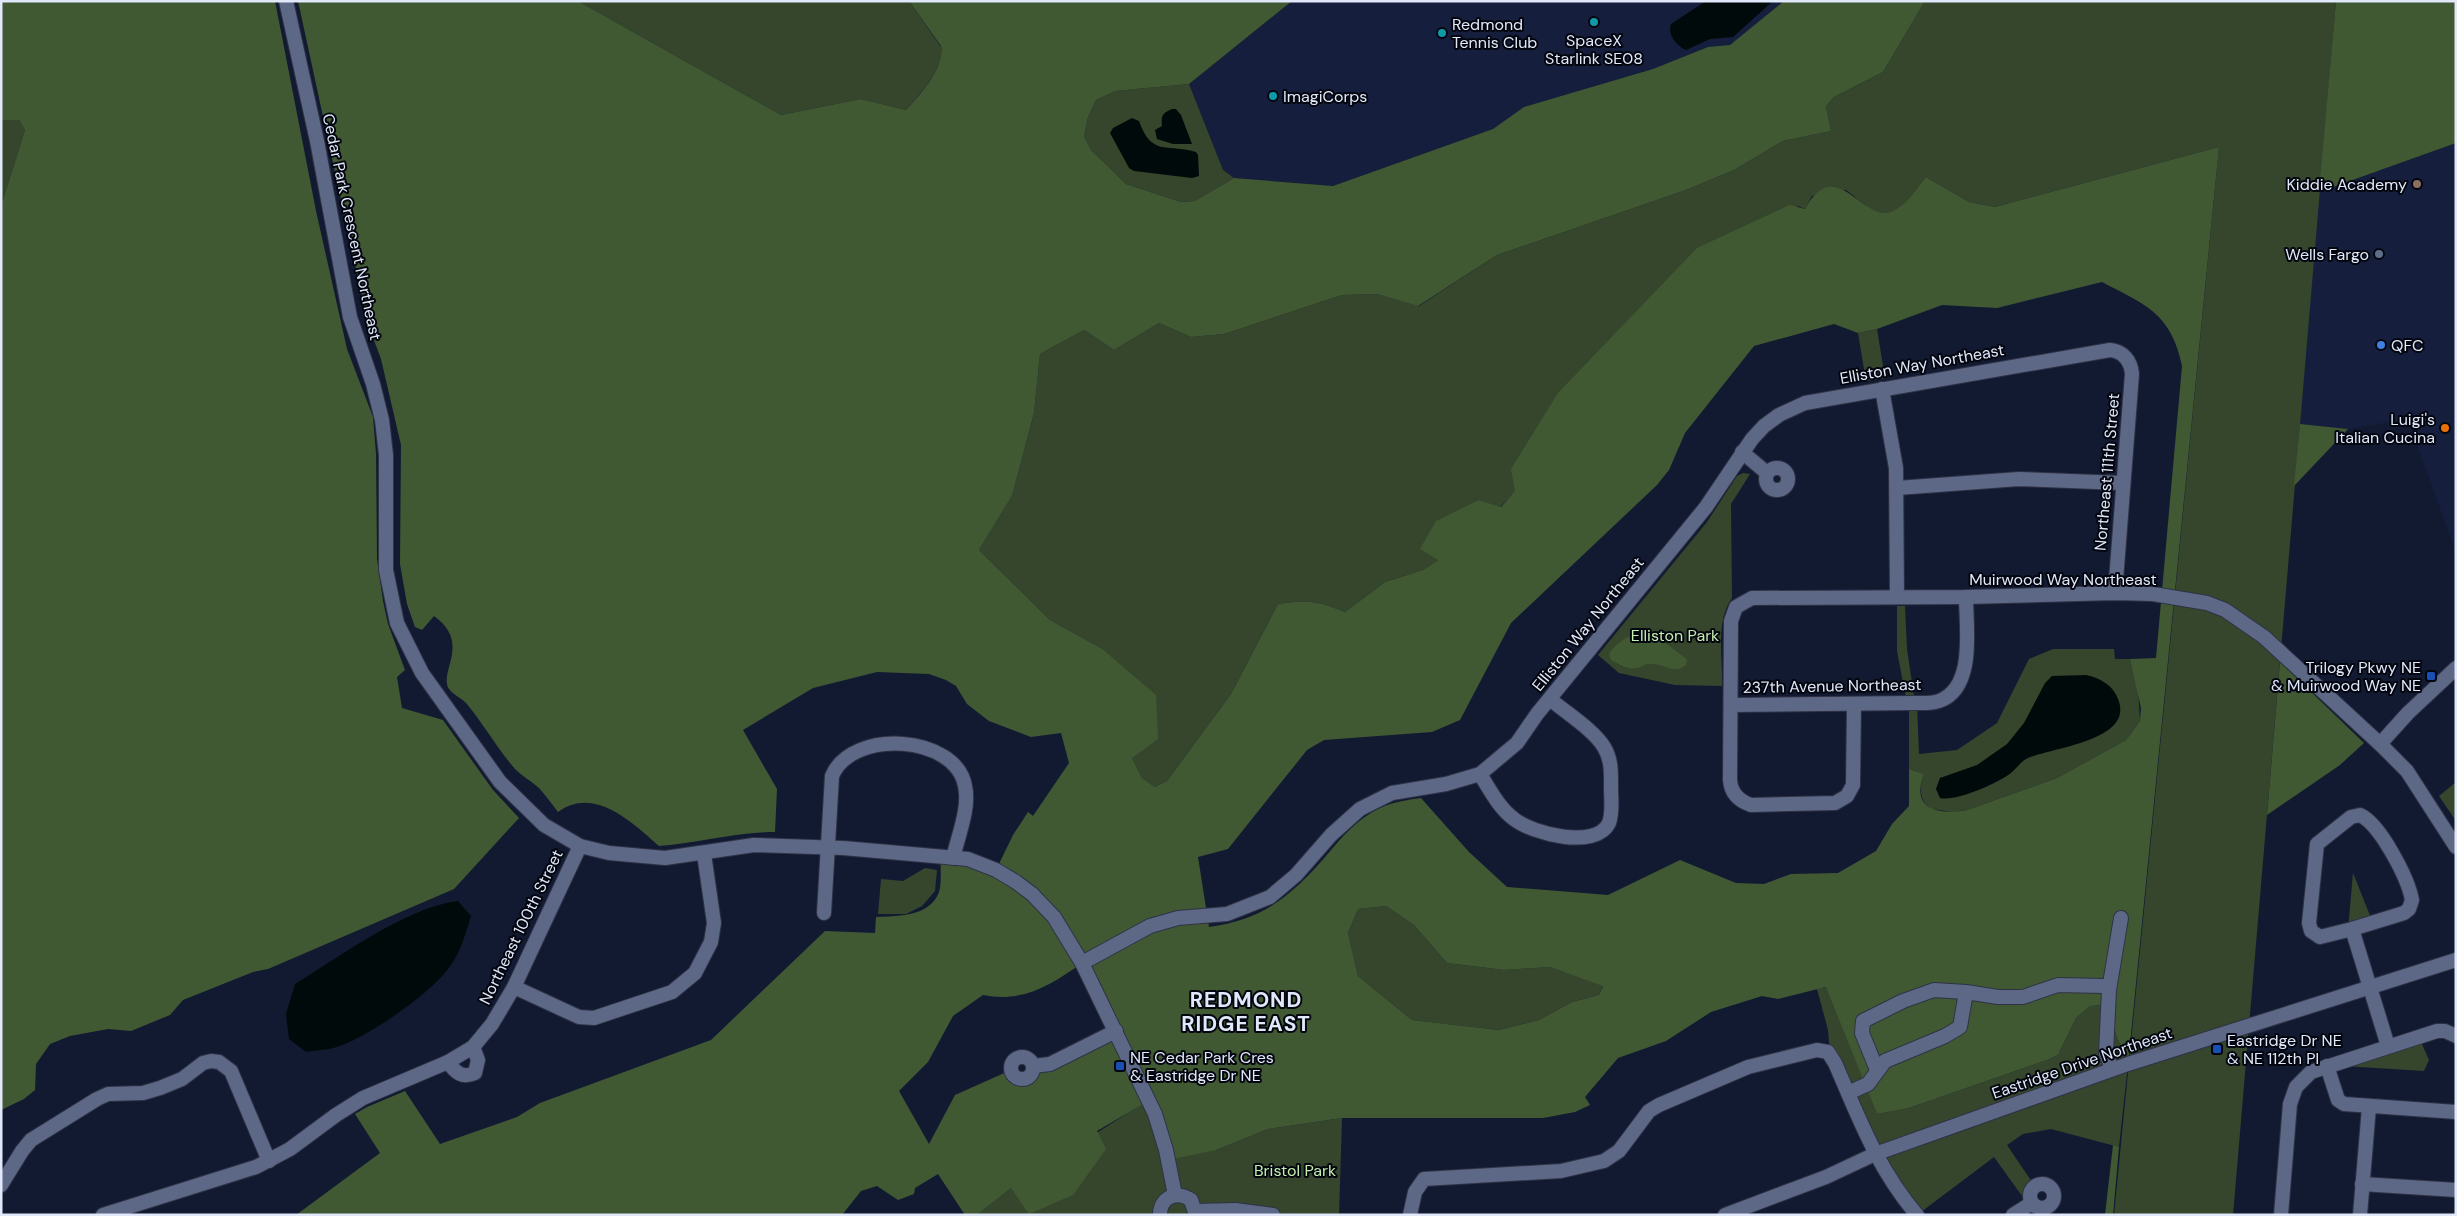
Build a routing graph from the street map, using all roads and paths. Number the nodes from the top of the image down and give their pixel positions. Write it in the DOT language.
graph roads {
  1 [pos="286,1"];
  2 [pos="2125,356"];
  3 [pos="1882,389"];
  4 [pos="1742,452"];
  5 [pos="1767,473"];
  6 [pos="2122,483"];
  7 [pos="1897,488"];
  8 [pos="2115,593"];
  9 [pos="1897,597"];
  10 [pos="1966,597"];
  11 [pos="2456,668"];
  12 [pos="1550,699"];
  13 [pos="1854,704"];
  14 [pos="1731,705"];
  15 [pos="2380,744"];
  16 [pos="1480,774"];
  17 [pos="580,846"];
  18 [pos="827,847"];
  19 [pos="2456,847"];
  20 [pos="704,854"];
  21 [pos="953,858"];
  22 [pos="824,913"];
  23 [pos="2121,918"];
  24 [pos="2352,929"];
  25 [pos="2456,960"];
  26 [pos="1082,963"];
  27 [pos="514,988"];
  28 [pos="2369,988"];
  29 [pos="2109,990"];
  30 [pos="1966,992"];
  31 [pos="1116,1031"];
  32 [pos="2456,1036"];
  33 [pos="2388,1046"];
  34 [pos="473,1047"];
  35 [pos="448,1062"];
  36 [pos="1032,1066"];
  37 [pos="2327,1066"];
  38 [pos="2112,1069"];
  39 [pos="1877,1070"];
  40 [pos="1848,1093"];
  41 [pos="2369,1107"];
  42 [pos="2456,1112"];
  43 [pos="1875,1154"];
  44 [pos="269,1161"];
  45 [pos="2362,1184"];
  46 [pos="1,1185"];
  47 [pos="2456,1190"];
  48 [pos="1175,1195"];
  49 [pos="2032,1203"];
  50 [pos="1196,1213"];
  51 [pos="103,1215"];
  52 [pos="1160,1215"];
  53 [pos="1273,1215"];
  54 [pos="1410,1215"];
  55 [pos="1725,1215"];
  56 [pos="1917,1215"];
  57 [pos="2014,1215"];
  58 [pos="2281,1215"];
  59 [pos="2360,1215"];
  1 -- 17 [label="street, Cedar Park Crescent Northeast"];
  2 -- 3 [label="street, Elliston Way Northeast"];
  2 -- 6 [label="street, Northeast 111th Street"];
  3 -- 4 [label="street, Elliston Way Northeast"];
  3 -- 7 [label="street"];
  4 -- 5 [label="street"];
  4 -- 12 [label="street, Elliston Way Northeast"];
  6 -- 7 [label="street"];
  6 -- 8 [label="street, Northeast 111th Street"];
  7 -- 9 [label="street"];
  8 -- 10 [label="street, Muirwood Way Northeast"];
  8 -- 15 [label="street, Muirwood Way Northeast"];
  9 -- 10 [label="street, Muirwood Way Northeast"];
  9 -- 14 [label="street, Muirwood Way Northeast"];
  10 -- 13 [label="street, 237th Avenue Northeast"];
  11 -- 15 [label="street"];
  12 -- 16 [label="street, Elliston Way Northeast"];
  12 -- 16 [label="street"];
  13 -- 14 [label="street, 237th Avenue Northeast"];
  13 -- 14 [label="street"];
  15 -- 19 [label="street, Muirwood Way Northeast"];
  16 -- 26 [label="street, Elliston Way Northeast"];
  17 -- 20 [label="street, Cedar Park Crescent Northeast"];
  17 -- 27 [label="street, Northeast 100th Street"];
  18 -- 20 [label="street, Cedar Park Crescent Northeast"];
  18 -- 21 [label="street, Cedar Park Crescent Northeast"];
  18 -- 21 [label="street"];
  18 -- 22 [label="street"];
  20 -- 27 [label="street"];
  21 -- 26 [label="street, Cedar Park Crescent Northeast"];
  23 -- 29 [label="street"];
  24 -- 24 [label="street"];
  24 -- 28 [label="street"];
  25 -- 28 [label="street, Eastridge Drive Northeast"];
  26 -- 31 [label="street, Cedar Park Crescent Northeast"];
  27 -- 34 [label="street, Northeast 100th Street"];
  28 -- 33 [label="street"];
  28 -- 38 [label="street, Eastridge Drive Northeast"];
  29 -- 30 [label="street"];
  29 -- 38 [label="street"];
  30 -- 39 [label="street"];
  30 -- 39 [label="street"];
  31 -- 36 [label="street"];
  31 -- 48 [label="street, Cedar Park Crescent Northeast"];
  32 -- 33 [label="street"];
  33 -- 37 [label="street"];
  34 -- 35 [label="street, Northeast 100th Street"];
  34 -- 35 [label="street"];
  35 -- 44 [label="street, Northeast 100th Street"];
  37 -- 41 [label="street"];
  37 -- 58 [label="street"];
  38 -- 43 [label="street, Eastridge Drive Northeast"];
  39 -- 40 [label="street"];
  40 -- 43 [label="street"];
  40 -- 54 [label="street"];
  41 -- 42 [label="street"];
  41 -- 45 [label="street"];
  43 -- 55 [label="street, Eastridge Drive Northeast"];
  43 -- 56 [label="street"];
  44 -- 46 [label="street"];
  44 -- 51 [label="street, Northeast 100th Street"];
  45 -- 47 [label="street"];
  45 -- 59 [label="street"];
  48 -- 50 [label="street"];
  48 -- 52 [label="street"];
  49 -- 57 [label="street"];
  50 -- 53 [label="street"];
}
